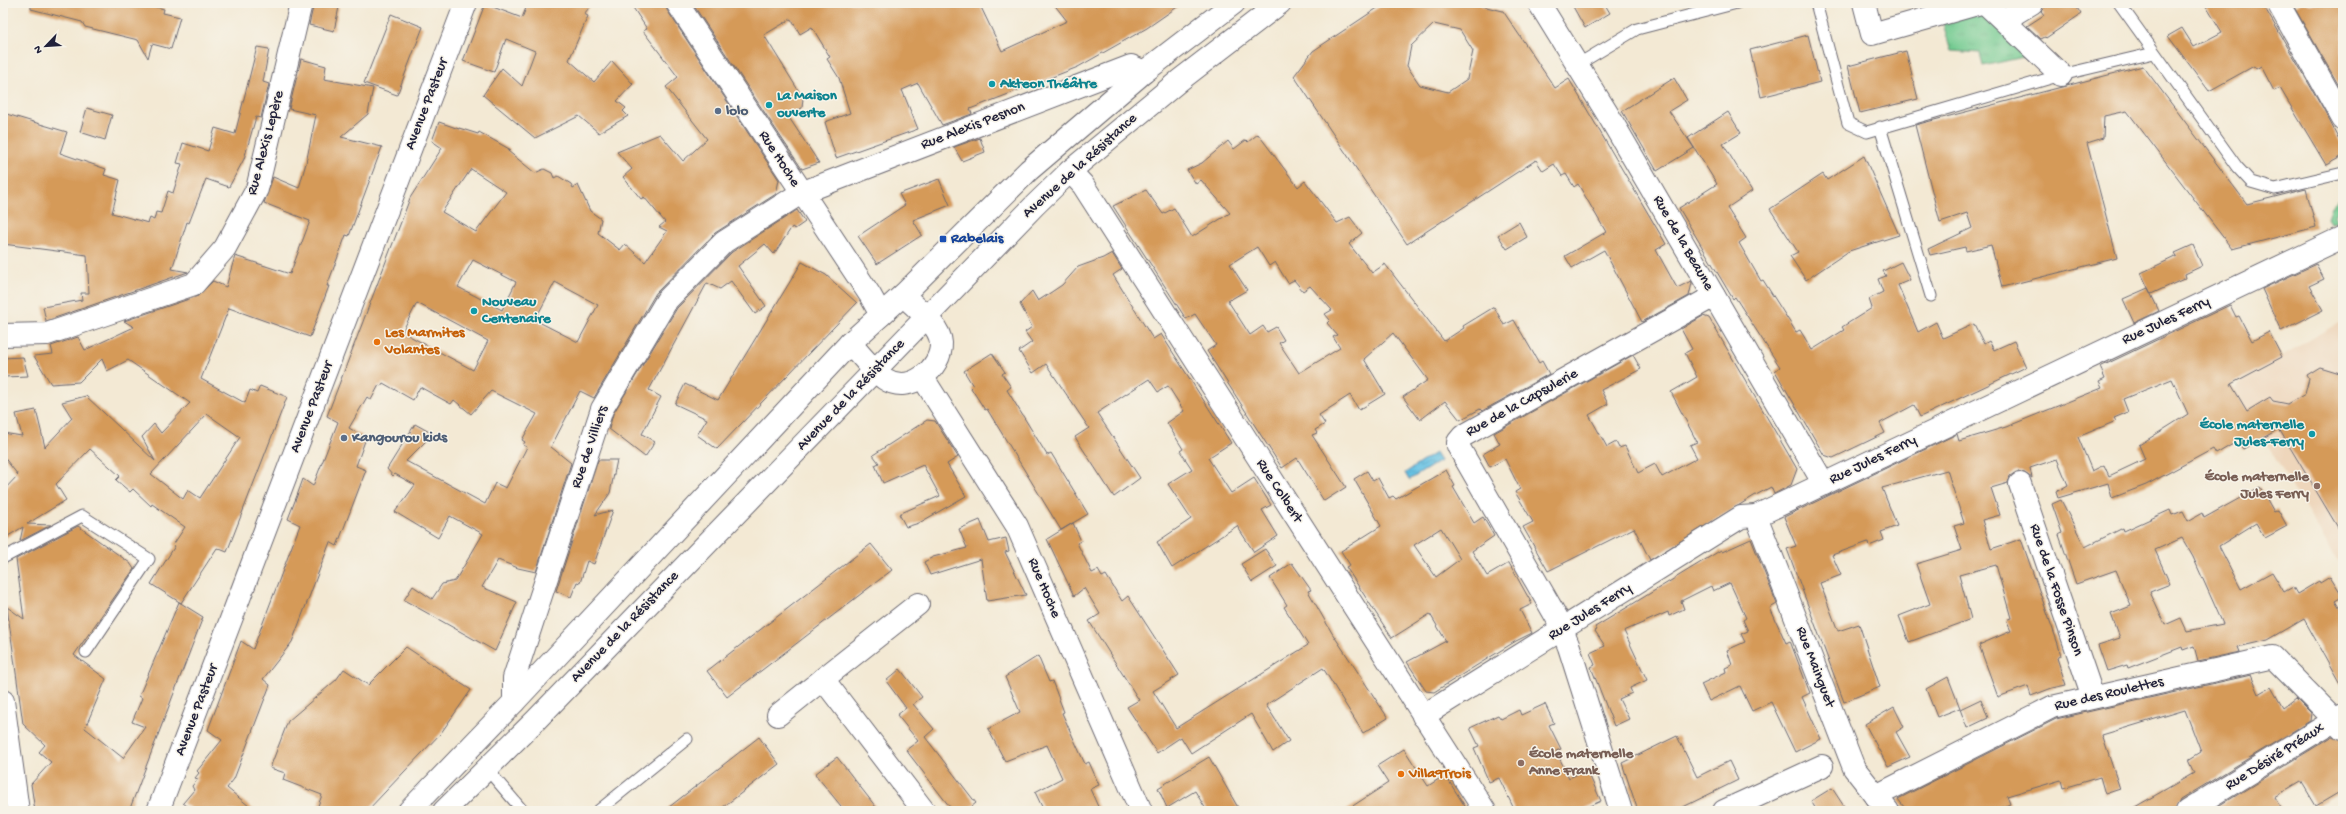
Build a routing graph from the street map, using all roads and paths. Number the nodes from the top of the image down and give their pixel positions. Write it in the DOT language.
graph roads {
  1 [pos="301,3"];
  2 [pos="466,3"];
  3 [pos="677,3"];
  4 [pos="1234,3"];
  5 [pos="1280,3"];
  6 [pos="1538,3"];
  7 [pos="1737,3"];
  8 [pos="1816,3"];
  9 [pos="1864,3"];
  10 [pos="1981,3"];
  11 [pos="1985,3"];
  12 [pos="2032,3"];
  13 [pos="2119,3"];
  14 [pos="2278,3"];
  15 [pos="2004,20"];
  16 [pos="2154,53"];
  17 [pos="1577,65"];
  18 [pos="1138,69"];
  19 [pos="2061,75"];
  20 [pos="2343,119"];
  21 [pos="1880,127"];
  22 [pos="1070,171"];
  23 [pos="2343,173"];
  24 [pos="802,193"];
  25 [pos="2343,237"];
  26 [pos="903,295"];
  27 [pos="1714,296"];
  28 [pos="1930,296"];
  29 [pos="881,314"];
  30 [pos="925,318"];
  31 [pos="3,335"];
  32 [pos="850,343"];
  33 [pos="876,369"];
  34 [pos="923,378"];
  35 [pos="1824,484"];
  36 [pos="2020,484"];
  37 [pos="1756,516"];
  38 [pos="3,558"];
  39 [pos="918,604"];
  40 [pos="1562,630"];
  41 [pos="86,652"];
  42 [pos="823,679"];
  43 [pos="2093,697"];
  44 [pos="3,701"];
  45 [pos="514,702"];
  46 [pos="778,715"];
  47 [pos="1423,716"];
  48 [pos="2340,721"];
  49 [pos="687,739"];
  50 [pos="1822,766"];
  51 [pos="487,769"];
  52 [pos="1882,803"];
  53 [pos="18,811"];
  54 [pos="158,811"];
  55 [pos="409,811"];
  56 [pos="444,811"];
  57 [pos="523,811"];
  58 [pos="598,811"];
  59 [pos="924,811"];
  60 [pos="1141,811"];
  61 [pos="1485,811"];
  62 [pos="1621,811"];
  63 [pos="1724,811"];
  64 [pos="2186,811"];
  1 -- 31 [label="street, Rue Alexis Lepère"];
  2 -- 54 [label="street, Avenue Pasteur"];
  3 -- 24 [label="street, Rue Hoche"];
  4 -- 18 [label="street, Avenue de la Résistance"];
  5 -- 22 [label="street, Avenue de la Résistance"];
  6 -- 17 [label="street, Rue de la Beaune"];
  7 -- 17 [label="lane"];
  8 -- 21 [label="lane"];
  9 -- 10 [label="street"];
  11 -- 15 [label="street"];
  12 -- 15 [label="street"];
  13 -- 16 [label="lane"];
  14 -- 20 [label="street"];
  15 -- 19 [label="street"];
  16 -- 19 [label="lane"];
  16 -- 23 [label="lane"];
  17 -- 27 [label="street, Rue de la Beaune"];
  18 -- 24 [label="street, Rue Alexis Pesnon"];
  18 -- 26 [label="street, Avenue de la Résistance"];
  19 -- 21 [label="lane"];
  21 -- 28 [label="lane"];
  22 -- 30 [label="street, Avenue de la Résistance"];
  22 -- 47 [label="street, Rue Colbert"];
  24 -- 29 [label="street, Rue Hoche"];
  24 -- 45 [label="street, Rue de Villiers"];
  25 -- 35 [label="street, Rue Jules Ferry"];
  26 -- 29 [label="street, Avenue de la Résistance"];
  26 -- 30 [label="street"];
  27 -- 35 [label="street, Rue de la Beaune"];
  27 -- 40 [label="street, Rue de la Capsulerie"];
  29 -- 32 [label="street, Avenue de la Résistance"];
  30 -- 33 [label="street, Avenue de la Résistance"];
  30 -- 34 [label="street"];
  32 -- 33 [label="street"];
  32 -- 45 [label="street, Avenue de la Résistance"];
  33 -- 34 [label="street"];
  33 -- 51 [label="street, Avenue de la Résistance"];
  34 -- 60 [label="street, Rue Hoche"];
  35 -- 37 [label="street, Rue Jules Ferry"];
  36 -- 43 [label="street, Rue de la Fosse Pinson"];
  37 -- 40 [label="street, Rue Jules Ferry"];
  37 -- 52 [label="street, Rue Mainguet"];
  38 -- 41 [label="lane"];
  39 -- 42 [label="street"];
  40 -- 47 [label="street, Rue Jules Ferry"];
  40 -- 62 [label="street"];
  42 -- 46 [label="street"];
  42 -- 59 [label="street"];
  43 -- 48 [label="street, Rue des Roulettes"];
  43 -- 52 [label="street, Rue des Roulettes"];
  44 -- 53 [label="street"];
  45 -- 55 [label="street, Avenue de la Résistance"];
  47 -- 61 [label="street, Rue Colbert"];
  48 -- 64 [label="street, Rue Désiré Préaux"];
  49 -- 58 [label="lane"];
  50 -- 63 [label="street"];
  51 -- 56 [label="street, Avenue de la Résistance"];
  51 -- 57 [label="lane"];
}
